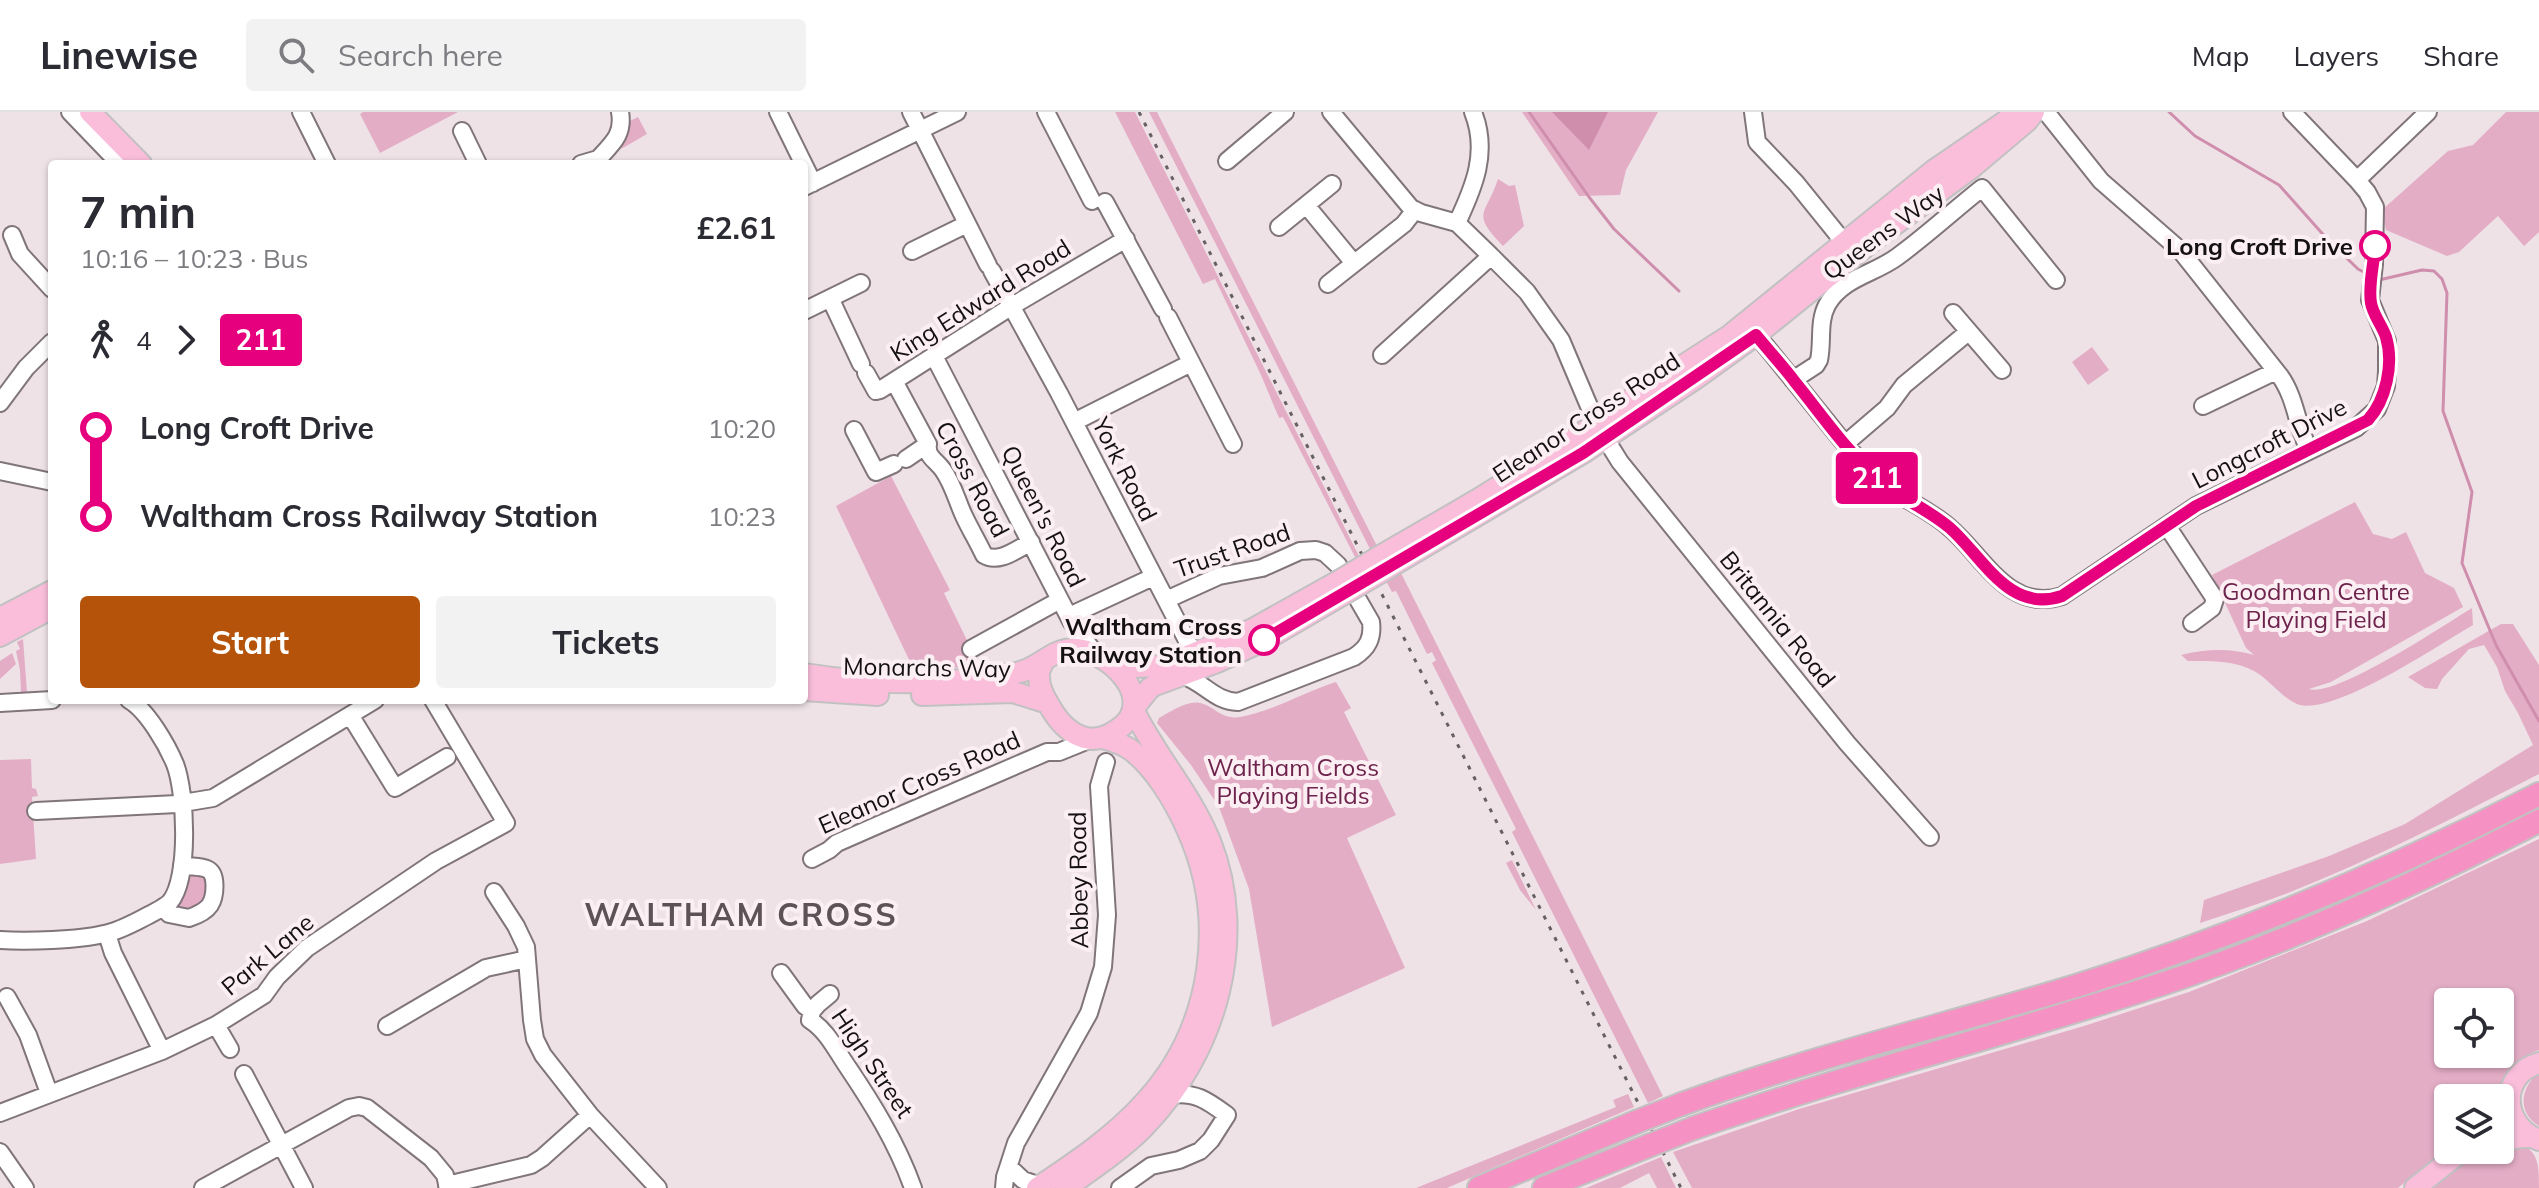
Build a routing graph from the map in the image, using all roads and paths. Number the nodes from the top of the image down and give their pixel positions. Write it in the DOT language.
graph roads {
  1 [pos="70,112"];
  2 [pos="90,112"];
  3 [pos="301,112"];
  4 [pos="620,112"];
  5 [pos="778,112"];
  6 [pos="911,112"];
  7 [pos="957,112"];
  8 [pos="1046,112"];
  9 [pos="1285,112"];
  10 [pos="1331,112"];
  11 [pos="1473,112"];
  12 [pos="1753,112"];
  13 [pos="2019,112"];
  14 [pos="2034,112"];
  15 [pos="2046,112"];
  16 [pos="2292,112"];
  17 [pos="2428,112"];
  18 [pos="920,130"];
  19 [pos="462,131"];
  20 [pos="116,160"];
  21 [pos="137,160"];
  22 [pos="325,160"];
  23 [pos="476,160"];
  24 [pos="600,160"];
  25 [pos="798,160"];
  26 [pos="1227,161"];
  27 [pos="2357,180"];
  28 [pos="1332,184"];
  29 [pos="809,185"];
  30 [pos="1306,205"];
  31 [pos="1415,210"];
  32 [pos="1457,223"];
  33 [pos="967,224"];
  34 [pos="1279,227"];
  35 [pos="12,235"];
  36 [pos="1126,239"];
  37 [pos="1849,249"];
  38 [pos="912,251"];
  39 [pos="1491,256"];
  40 [pos="1353,262"];
  41 [pos="2056,280"];
  42 [pos="861,283"];
  43 [pos="1328,284"];
  44 [pos="48,285"];
  45 [pos="830,298"];
  46 [pos="1012,306"];
  47 [pos="808,309"];
  48 [pos="1953,313"];
  49 [pos="1751,329"];
  50 [pos="1967,333"];
  51 [pos="48,346"];
  52 [pos="1382,355"];
  53 [pos="934,356"];
  54 [pos="1191,363"];
  55 [pos="2002,370"];
  56 [pos="2276,371"];
  57 [pos="1793,380"];
  58 [pos="894,381"];
  59 [pos="0,403"];
  60 [pos="2203,406"];
  61 [pos="1074,422"];
  62 [pos="854,430"];
  63 [pos="1601,432"];
  64 [pos="928,444"];
  65 [pos="1233,444"];
  66 [pos="1845,444"];
  67 [pos="2309,450"];
  68 [pos="0,471"];
  69 [pos="48,481"];
  70 [pos="2167,526"];
  71 [pos="1031,542"];
  72 [pos="1153,577"];
  73 [pos="1343,586"];
  74 [pos="48,593"];
  75 [pos="1060,600"];
  76 [pos="1166,600"];
  77 [pos="48,610"];
  78 [pos="1069,616"];
  79 [pos="0,618"];
  80 [pos="2192,623"];
  81 [pos="0,636"];
  82 [pos="971,649"];
  83 [pos="1194,654"];
  84 [pos="1101,658"];
  85 [pos="1044,660"];
  86 [pos="1217,662"];
  87 [pos="808,674"];
  88 [pos="1182,675"];
  89 [pos="808,690"];
  90 [pos="1214,693"];
  91 [pos="48,700"];
  92 [pos="0,703"];
  93 [pos="134,704"];
  94 [pos="368,704"];
  95 [pos="435,704"];
  96 [pos="1051,709"];
  97 [pos="1133,709"];
  98 [pos="350,715"];
  99 [pos="1097,738"];
  100 [pos="1047,752"];
  101 [pos="447,757"];
  102 [pos="1106,762"];
  103 [pos="2539,794"];
  104 [pos="182,803"];
  105 [pos="36,811"];
  106 [pos="2539,821"];
  107 [pos="1930,837"];
  108 [pos="812,859"];
  109 [pos="182,865"];
  110 [pos="494,892"];
  111 [pos="163,907"];
  112 [pos="107,934"];
  113 [pos="0,940"];
  114 [pos="527,959"];
  115 [pos="781,973"];
  116 [pos="830,994"];
  117 [pos="7,997"];
  118 [pos="812,1011"];
  119 [pos="216,1025"];
  120 [pos="387,1026"];
  121 [pos="230,1049"];
  122 [pos="162,1051"];
  123 [pos="1194,1058"];
  124 [pos="2539,1063"];
  125 [pos="244,1074"];
  126 [pos="2514,1085"];
  127 [pos="49,1093"];
  128 [pos="1170,1095"];
  129 [pos="1202,1096"];
  130 [pos="0,1113"];
  131 [pos="590,1115"];
  132 [pos="2514,1123"];
  133 [pos="2534,1138"];
  134 [pos="2514,1140"];
  135 [pos="282,1145"];
  136 [pos="0,1152"];
  137 [pos="2447,1164"];
  138 [pos="1009,1167"];
  139 [pos="448,1186"];
  140 [pos="1039,1187"];
  141 [pos="25,1188"];
  142 [pos="203,1188"];
  143 [pos="304,1188"];
  144 [pos="658,1188"];
  145 [pos="913,1188"];
  146 [pos="1004,1188"];
  147 [pos="1066,1188"];
  148 [pos="1120,1188"];
  149 [pos="1479,1188"];
  150 [pos="1544,1188"];
  151 [pos="2415,1188"];
  1 -- 20 [label="street"];
  2 -- 21 [label="main road"];
  3 -- 22 [label="street"];
  4 -- 24 [label="street"];
  5 -- 25 [label="street"];
  6 -- 18 [label="street, York Road"];
  7 -- 18 [label="street"];
  8 -- 36 [label="street"];
  9 -- 26 [label="street"];
  10 -- 31 [label="street"];
  11 -- 32 [label="street"];
  12 -- 37 [label="street"];
  13 -- 37 [label="main road, Eleanor Cross Road"];
  14 -- 37 [label="main road, Eleanor Cross Road"];
  15 -- 56 [label="street"];
  16 -- 27 [label="street, Longcroft Drive"];
  17 -- 27 [label="street"];
  18 -- 29 [label="street"];
  18 -- 33 [label="street, York Road"];
  19 -- 23 [label="street"];
  27 -- 67 [label="street, Longcroft Drive"];
  28 -- 30 [label="street"];
  30 -- 34 [label="street"];
  30 -- 40 [label="street"];
  31 -- 32 [label="street"];
  31 -- 40 [label="street"];
  32 -- 39 [label="street, Britannia Road"];
  33 -- 38 [label="street"];
  33 -- 46 [label="street, York Road"];
  35 -- 44 [label="street"];
  36 -- 46 [label="street, King Edward Road"];
  36 -- 54 [label="street"];
  37 -- 49 [label="main road, Eleanor Cross Road"];
  39 -- 52 [label="street"];
  39 -- 63 [label="street, Britannia Road"];
  40 -- 43 [label="street"];
  41 -- 57 [label="street, Queens Way"];
  42 -- 45 [label="street"];
  45 -- 47 [label="street"];
  45 -- 58 [label="street, King Edward Road"];
  46 -- 53 [label="street, King Edward Road"];
  46 -- 61 [label="street, York Road"];
  48 -- 50 [label="street"];
  49 -- 57 [label="street, Longcroft Drive"];
  49 -- 63 [label="main road, Eleanor Cross Road"];
  50 -- 55 [label="street"];
  50 -- 66 [label="street"];
  51 -- 59 [label="street"];
  53 -- 58 [label="street, King Edward Road"];
  53 -- 71 [label="street, Queen's Road"];
  54 -- 61 [label="street"];
  54 -- 65 [label="street"];
  56 -- 60 [label="street"];
  56 -- 67 [label="street"];
  57 -- 66 [label="street, Longcroft Drive"];
  58 -- 64 [label="street, Cross Road"];
  61 -- 72 [label="street, York Road"];
  62 -- 64 [label="street"];
  63 -- 73 [label="main road, Eleanor Cross Road, bridge"];
  63 -- 107 [label="street, Britannia Road"];
  64 -- 71 [label="street, Cross Road"];
  66 -- 70 [label="street, Longcroft Drive"];
  67 -- 70 [label="street, Longcroft Drive"];
  68 -- 69 [label="street"];
  70 -- 80 [label="street"];
  71 -- 75 [label="street, Queen's Road"];
  72 -- 76 [label="street, York Road"];
  72 -- 78 [label="street, Queen's Road"];
  73 -- 76 [label="street, Trust Road"];
  73 -- 83 [label="main road, Eleanor Cross Road"];
  73 -- 86 [label="main road, Eleanor Cross Road"];
  73 -- 90 [label="street, Trust Road"];
  74 -- 79 [label="main road"];
  75 -- 78 [label="street, Queen's Road"];
  75 -- 82 [label="street"];
  76 -- 83 [label="street, York Road"];
  77 -- 81 [label="main road"];
  78 -- 84 [label="street"];
  83 -- 84 [label="main road, Eleanor Cross Road"];
  84 -- 85 [label="main road"];
  84 -- 97 [label="main road"];
  85 -- 87 [label="main road, Monarchs Way"];
  85 -- 96 [label="main road"];
  86 -- 88 [label="main road, Eleanor Cross Road"];
  86 -- 90 [label="street"];
  88 -- 90 [label="street"];
  88 -- 97 [label="main road, Eleanor Cross Road"];
  89 -- 96 [label="main road, Monarchs Way"];
  91 -- 92 [label="street"];
  93 -- 104 [label="street"];
  94 -- 98 [label="street"];
  95 -- 119 [label="street, Park Lane"];
  96 -- 99 [label="main road"];
  96 -- 100 [label="street, Eleanor Cross Road"];
  97 -- 99 [label="main road"];
  97 -- 123 [label="main road"];
  98 -- 101 [label="street"];
  98 -- 104 [label="street"];
  99 -- 100 [label="street, Eleanor Cross Road"];
  99 -- 140 [label="main road"];
  100 -- 108 [label="street, Eleanor Cross Road"];
  102 -- 138 [label="street, Abbey Road"];
  103 -- 149 [label="highway, bridge"];
  104 -- 105 [label="street"];
  104 -- 109 [label="street"];
  106 -- 150 [label="highway, bridge"];
  109 -- 111 [label="street"];
  109 -- 111 [label="street"];
  110 -- 114 [label="street"];
  111 -- 112 [label="street"];
  112 -- 113 [label="street"];
  112 -- 122 [label="street"];
  114 -- 120 [label="street"];
  114 -- 131 [label="street"];
  115 -- 118 [label="street, High Street"];
  116 -- 118 [label="street"];
  117 -- 127 [label="street"];
  118 -- 145 [label="street, High Street"];
  119 -- 121 [label="street"];
  119 -- 122 [label="street, Park Lane"];
  122 -- 127 [label="street, Park Lane"];
  123 -- 128 [label="main road"];
  123 -- 129 [label="street"];
  124 -- 126 [label="main road"];
  125 -- 135 [label="street"];
  127 -- 130 [label="street, Park Lane"];
  128 -- 129 [label="street"];
  128 -- 147 [label="main road"];
  129 -- 148 [label="street"];
  131 -- 139 [label="street"];
  131 -- 144 [label="street"];
  132 -- 133 [label="main road"];
  133 -- 134 [label="main road"];
  135 -- 139 [label="street"];
  135 -- 142 [label="street"];
  135 -- 143 [label="street"];
  136 -- 141 [label="street"];
  137 -- 151 [label="main road"];
  138 -- 140 [label="street"];
  138 -- 146 [label="street, Abbey Road"];
}
